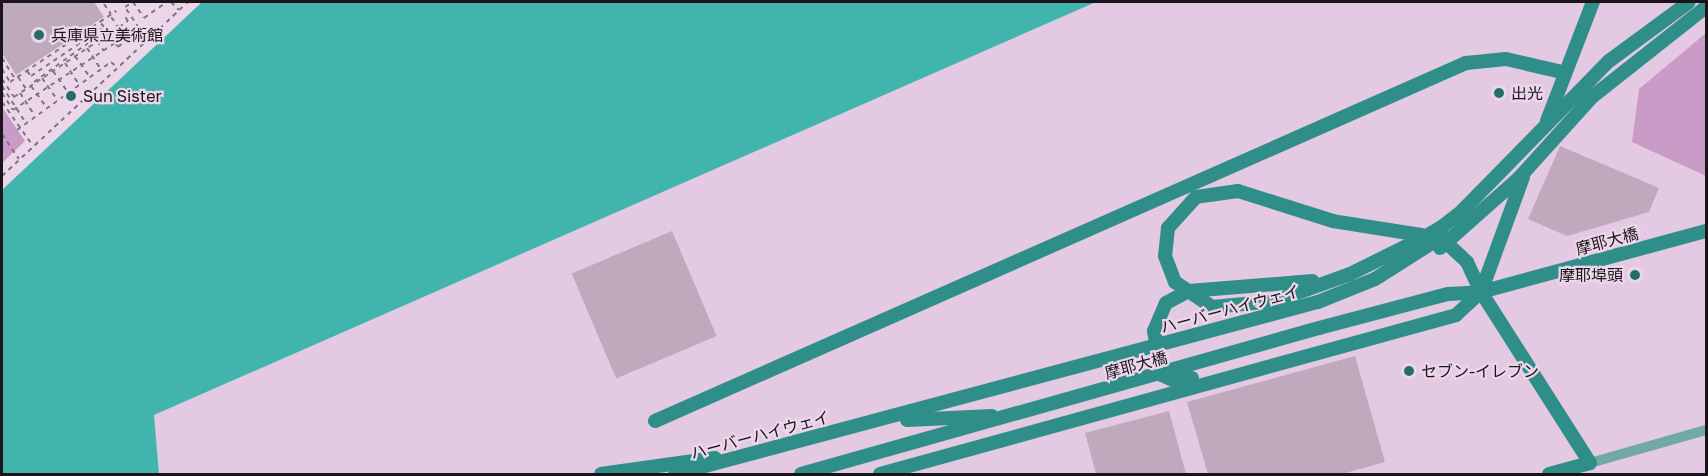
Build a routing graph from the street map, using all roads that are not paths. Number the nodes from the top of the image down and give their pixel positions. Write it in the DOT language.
graph roads {
  1 [pos="1593,2"];
  2 [pos="1680,2"];
  3 [pos="1689,2"];
  4 [pos="1701,2"];
  5 [pos="1707,7"];
  6 [pos="1562,72"];
  7 [pos="1707,231"];
  8 [pos="1481,292"];
  9 [pos="1343,346"];
  10 [pos="1162,375"];
  11 [pos="1012,416"];
  12 [pos="655,421"];
  13 [pos="1707,430"];
  14 [pos="1590,463"];
  15 [pos="603,474"];
  16 [pos="675,474"];
  17 [pos="707,474"];
  18 [pos="801,474"];
  19 [pos="880,474"];
  20 [pos="1549,474"];
  1 -- 6 [label="street"];
  2 -- 10 [label="street"];
  3 -- 8 [label="street"];
  4 -- 16 [label="street, ハーバーハイウェイ"];
  5 -- 17 [label="street, ハーバーハイウェイ"];
  6 -- 8 [label="street"];
  6 -- 12 [label="street"];
  7 -- 8 [label="street, 摩耶大橋"];
  8 -- 9 [label="street, 摩耶大橋"];
  8 -- 10 [label="street, 摩耶大橋"];
  8 -- 14 [label="street"];
  9 -- 10 [label="street"];
  9 -- 19 [label="street, 摩耶大橋"];
  10 -- 11 [label="street, 摩耶大橋"];
  11 -- 15 [label="street"];
  11 -- 18 [label="street, 摩耶大橋"];
  13 -- 14 [label="street"];
  14 -- 20 [label="street"];
}
